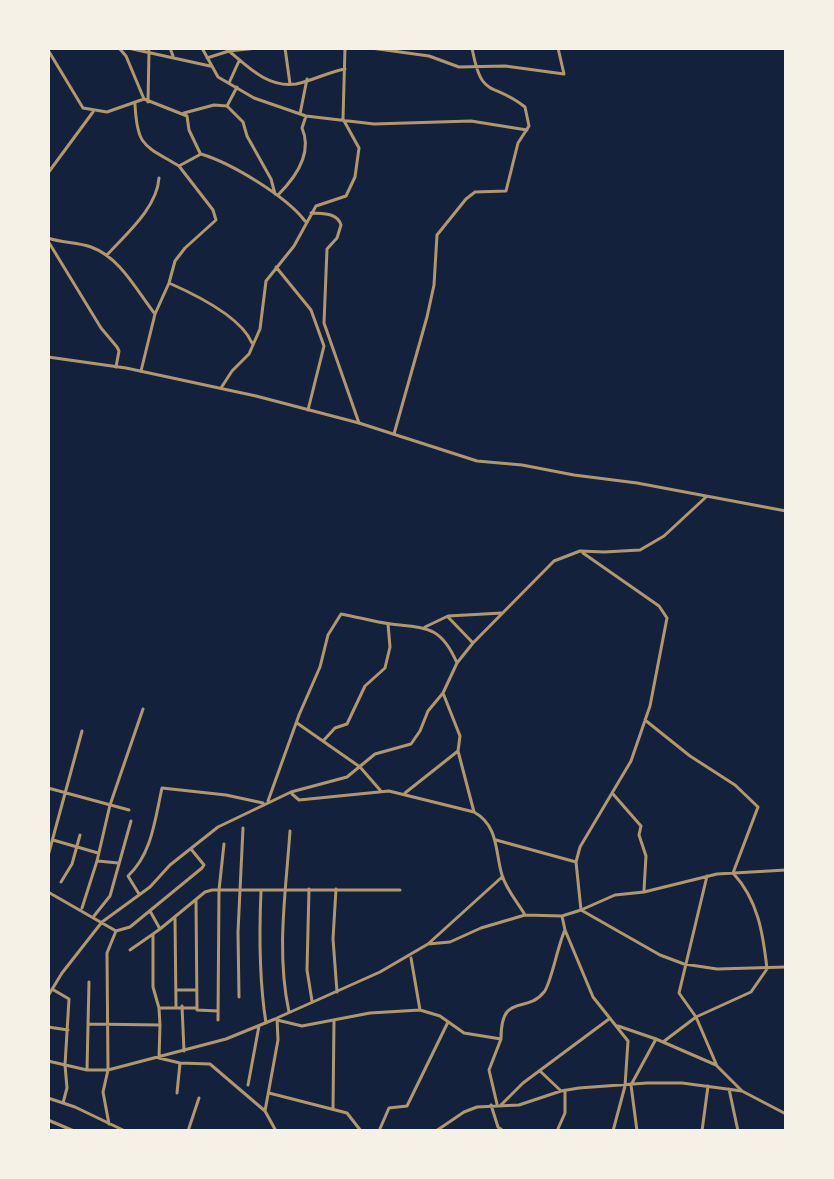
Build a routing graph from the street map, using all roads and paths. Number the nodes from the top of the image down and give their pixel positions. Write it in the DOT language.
graph roads {
  1 [pos="119,48"];
  2 [pos="128,48"];
  3 [pos="170,48"];
  4 [pos="202,48"];
  5 [pos="219,48"];
  6 [pos="257,48"];
  7 [pos="285,48"];
  8 [pos="345,48"];
  9 [pos="371,48"];
  10 [pos="472,48"];
  11 [pos="558,48"];
  12 [pos="246,49"];
  13 [pos="48,50"];
  14 [pos="149,51"];
  15 [pos="229,51"];
  16 [pos="219,54"];
  17 [pos="173,56"];
  18 [pos="207,58"];
  19 [pos="239,60"];
  20 [pos="210,66"];
  21 [pos="475,66"];
  22 [pos="345,69"];
  23 [pos="307,79"];
  24 [pos="229,83"];
  25 [pos="290,84"];
  26 [pos="237,87"];
  27 [pos="144,99"];
  28 [pos="148,102"];
  29 [pos="135,104"];
  30 [pos="227,106"];
  31 [pos="93,112"];
  32 [pos="182,114"];
  33 [pos="300,114"];
  34 [pos="306,116"];
  35 [pos="343,119"];
  36 [pos="527,130"];
  37 [pos="201,154"];
  38 [pos="179,166"];
  39 [pos="48,173"];
  40 [pos="159,178"];
  41 [pos="276,194"];
  42 [pos="311,213"];
  43 [pos="305,221"];
  44 [pos="48,239"];
  45 [pos="107,255"];
  46 [pos="276,267"];
  47 [pos="169,283"];
  48 [pos="155,314"];
  49 [pos="253,346"];
  50 [pos="48,357"];
  51 [pos="116,367"];
  52 [pos="141,371"];
  53 [pos="221,388"];
  54 [pos="308,410"];
  55 [pos="359,423"];
  56 [pos="394,436"];
  57 [pos="707,496"];
  58 [pos="786,511"];
  59 [pos="580,551"];
  60 [pos="502,613"];
  61 [pos="448,616"];
  62 [pos="388,624"];
  63 [pos="425,627"];
  64 [pos="473,643"];
  65 [pos="457,663"];
  66 [pos="443,693"];
  67 [pos="143,709"];
  68 [pos="645,720"];
  69 [pos="297,723"];
  70 [pos="82,731"];
  71 [pos="324,740"];
  72 [pos="458,751"];
  73 [pos="360,767"];
  74 [pos="48,788"];
  75 [pos="381,791"];
  76 [pos="291,792"];
  77 [pos="405,793"];
  78 [pos="66,794"];
  79 [pos="613,794"];
  80 [pos="266,802"];
  81 [pos="110,805"];
  82 [pos="129,810"];
  83 [pos="474,812"];
  84 [pos="131,821"];
  85 [pos="243,828"];
  86 [pos="290,831"];
  87 [pos="48,834"];
  88 [pos="80,835"];
  89 [pos="53,838"];
  90 [pos="496,840"];
  91 [pos="224,844"];
  92 [pos="77,847"];
  93 [pos="191,849"];
  94 [pos="98,853"];
  95 [pos="48,856"];
  96 [pos="97,861"];
  97 [pos="576,862"];
  98 [pos="118,863"];
  99 [pos="786,870"];
  100 [pos="733,873"];
  101 [pos="707,876"];
  102 [pos="502,877"];
  103 [pos="61,882"];
  104 [pos="309,889"];
  105 [pos="336,889"];
  106 [pos="219,890"];
  107 [pos="286,890"];
  108 [pos="400,890"];
  109 [pos="261,891"];
  110 [pos="48,892"];
  111 [pos="239,892"];
  112 [pos="644,892"];
  113 [pos="139,894"];
  114 [pos="196,900"];
  115 [pos="82,909"];
  116 [pos="581,910"];
  117 [pos="150,911"];
  118 [pos="525,915"];
  119 [pos="94,916"];
  120 [pos="562,916"];
  121 [pos="175,918"];
  122 [pos="102,922"];
  123 [pos="160,929"];
  124 [pos="565,930"];
  125 [pos="116,931"];
  126 [pos="153,934"];
  127 [pos="428,944"];
  128 [pos="130,950"];
  129 [pos="410,956"];
  130 [pos="684,964"];
  131 [pos="786,967"];
  132 [pos="767,969"];
  133 [pos="89,982"];
  134 [pos="52,989"];
  135 [pos="176,990"];
  136 [pos="197,990"];
  137 [pos="337,992"];
  138 [pos="48,996"];
  139 [pos="239,997"];
  140 [pos="312,1001"];
  141 [pos="176,1006"];
  142 [pos="182,1006"];
  143 [pos="159,1008"];
  144 [pos="197,1008"];
  145 [pos="420,1010"];
  146 [pos="218,1011"];
  147 [pos="289,1012"];
  148 [pos="696,1017"];
  149 [pos="277,1019"];
  150 [pos="609,1019"];
  151 [pos="218,1020"];
  152 [pos="334,1020"];
  153 [pos="448,1022"];
  154 [pos="266,1023"];
  155 [pos="88,1024"];
  156 [pos="109,1025"];
  157 [pos="160,1025"];
  158 [pos="259,1026"];
  159 [pos="616,1026"];
  160 [pos="48,1027"];
  161 [pos="68,1030"];
  162 [pos="501,1039"];
  163 [pos="656,1039"];
  164 [pos="663,1042"];
  165 [pos="184,1051"];
  166 [pos="159,1058"];
  167 [pos="48,1061"];
  168 [pos="180,1063"];
  169 [pos="65,1065"];
  170 [pos="717,1066"];
  171 [pos="87,1070"];
  172 [pos="108,1070"];
  173 [pos="540,1071"];
  174 [pos="248,1085"];
  175 [pos="631,1085"];
  176 [pos="625,1086"];
  177 [pos="708,1086"];
  178 [pos="729,1089"];
  179 [pos="563,1091"];
  180 [pos="742,1091"];
  181 [pos="268,1092"];
  182 [pos="177,1093"];
  183 [pos="48,1098"];
  184 [pos="199,1098"];
  185 [pos="63,1103"];
  186 [pos="497,1105"];
  187 [pos="333,1109"];
  188 [pos="265,1111"];
  189 [pos="786,1114"];
  190 [pos="48,1120"];
  191 [pos="109,1124"];
  192 [pos="114,1129"];
  193 [pos="74,1131"];
  194 [pos="125,1131"];
  195 [pos="188,1131"];
  196 [pos="276,1131"];
  197 [pos="361,1131"];
  198 [pos="379,1131"];
  199 [pos="436,1131"];
  200 [pos="503,1131"];
  201 [pos="557,1131"];
  202 [pos="613,1131"];
  203 [pos="637,1131"];
  204 [pos="702,1131"];
  205 [pos="738,1131"];
  1 -- 27 [label="street"];
  2 -- 14 [label="street"];
  3 -- 17 [label="street"];
  4 -- 18 [label="street"];
  5 -- 16 [label="street"];
  6 -- 12 [label="street"];
  7 -- 25 [label="street"];
  8 -- 22 [label="street"];
  9 -- 21 [label="street"];
  10 -- 21 [label="street"];
  11 -- 21 [label="street"];
  12 -- 15 [label="street"];
  13 -- 31 [label="street"];
  14 -- 17 [label="street"];
  14 -- 28 [label="street"];
  15 -- 16 [label="street"];
  15 -- 19 [label="street"];
  16 -- 18 [label="street"];
  17 -- 20 [label="street"];
  18 -- 20 [label="street"];
  19 -- 24 [label="street"];
  19 -- 25 [label="street"];
  20 -- 24 [label="street"];
  21 -- 36 [label="street"];
  22 -- 23 [label="street"];
  22 -- 35 [label="street"];
  23 -- 25 [label="street"];
  23 -- 33 [label="street"];
  24 -- 26 [label="street"];
  26 -- 30 [label="street"];
  26 -- 33 [label="street"];
  27 -- 28 [label="street"];
  27 -- 29 [label="street"];
  28 -- 32 [label="street"];
  29 -- 31 [label="street"];
  29 -- 38 [label="street"];
  30 -- 32 [label="street"];
  30 -- 41 [label="street"];
  31 -- 39 [label="street"];
  32 -- 37 [label="street"];
  33 -- 34 [label="street"];
  34 -- 35 [label="street"];
  34 -- 41 [label="street"];
  35 -- 36 [label="street"];
  35 -- 42 [label="street"];
  36 -- 56 [label="street"];
  37 -- 38 [label="street"];
  37 -- 41 [label="street"];
  38 -- 47 [label="street"];
  40 -- 45 [label="street"];
  41 -- 43 [label="street"];
  42 -- 43 [label="street"];
  42 -- 55 [label="street"];
  43 -- 46 [label="street"];
  44 -- 45 [label="street"];
  44 -- 51 [label="street"];
  45 -- 48 [label="street"];
  46 -- 49 [label="street"];
  46 -- 54 [label="street"];
  47 -- 48 [label="street"];
  47 -- 49 [label="street"];
  48 -- 52 [label="street"];
  49 -- 53 [label="street"];
  50 -- 51 [label="street"];
  51 -- 52 [label="street"];
  52 -- 53 [label="street"];
  53 -- 54 [label="street"];
  54 -- 55 [label="street"];
  55 -- 56 [label="street"];
  56 -- 57 [label="street"];
  57 -- 58 [label="street"];
  57 -- 59 [label="street"];
  59 -- 60 [label="street"];
  59 -- 68 [label="street"];
  60 -- 61 [label="street"];
  60 -- 64 [label="street"];
  61 -- 63 [label="street"];
  61 -- 64 [label="street"];
  62 -- 63 [label="street"];
  62 -- 69 [label="street"];
  62 -- 71 [label="street"];
  63 -- 65 [label="street"];
  64 -- 65 [label="street"];
  65 -- 66 [label="street"];
  66 -- 72 [label="street"];
  66 -- 73 [label="street"];
  67 -- 81 [label="street"];
  68 -- 79 [label="street"];
  68 -- 100 [label="street"];
  69 -- 71 [label="street"];
  69 -- 80 [label="street"];
  70 -- 78 [label="street"];
  71 -- 73 [label="street"];
  72 -- 77 [label="street"];
  72 -- 83 [label="street"];
  73 -- 75 [label="street"];
  73 -- 76 [label="street"];
  74 -- 78 [label="street"];
  75 -- 76 [label="street"];
  75 -- 77 [label="street"];
  76 -- 80 [label="street"];
  77 -- 83 [label="street"];
  78 -- 81 [label="street"];
  78 -- 89 [label="street"];
  79 -- 97 [label="street"];
  79 -- 112 [label="street"];
  80 -- 93 [label="street"];
  80 -- 113 [label="street"];
  81 -- 82 [label="street"];
  81 -- 94 [label="street"];
  83 -- 90 [label="street"];
  84 -- 98 [label="street"];
  85 -- 111 [label="street"];
  86 -- 107 [label="street"];
  87 -- 89 [label="street"];
  88 -- 92 [label="street"];
  89 -- 92 [label="street"];
  89 -- 95 [label="street"];
  90 -- 97 [label="street"];
  90 -- 102 [label="street"];
  91 -- 106 [label="street"];
  92 -- 94 [label="street"];
  92 -- 103 [label="street"];
  93 -- 113 [label="street"];
  93 -- 117 [label="street"];
  94 -- 96 [label="street"];
  96 -- 98 [label="street"];
  96 -- 115 [label="street"];
  97 -- 116 [label="street"];
  98 -- 119 [label="street"];
  99 -- 100 [label="street"];
  100 -- 101 [label="street"];
  100 -- 132 [label="street"];
  101 -- 112 [label="street"];
  101 -- 130 [label="street"];
  102 -- 118 [label="street"];
  102 -- 127 [label="street"];
  104 -- 105 [label="street"];
  104 -- 107 [label="street"];
  104 -- 140 [label="street"];
  105 -- 108 [label="street"];
  105 -- 137 [label="street"];
  106 -- 111 [label="street"];
  106 -- 114 [label="street"];
  106 -- 146 [label="street"];
  107 -- 109 [label="street"];
  107 -- 147 [label="street"];
  109 -- 111 [label="street"];
  109 -- 154 [label="street"];
  110 -- 115 [label="street"];
  111 -- 139 [label="street"];
  112 -- 116 [label="street"];
  113 -- 122 [label="street"];
  114 -- 121 [label="street"];
  114 -- 136 [label="street"];
  115 -- 119 [label="street"];
  116 -- 120 [label="street"];
  116 -- 130 [label="street"];
  117 -- 123 [label="street"];
  117 -- 125 [label="street"];
  118 -- 120 [label="street"];
  118 -- 127 [label="street"];
  119 -- 122 [label="street"];
  120 -- 124 [label="street"];
  121 -- 123 [label="street"];
  121 -- 135 [label="street"];
  122 -- 125 [label="street"];
  122 -- 134 [label="street"];
  123 -- 126 [label="street"];
  124 -- 150 [label="street"];
  124 -- 162 [label="street"];
  125 -- 156 [label="street"];
  126 -- 128 [label="street"];
  126 -- 143 [label="street"];
  127 -- 129 [label="street"];
  129 -- 137 [label="street"];
  129 -- 145 [label="street"];
  130 -- 132 [label="street"];
  130 -- 148 [label="street"];
  131 -- 132 [label="street"];
  132 -- 148 [label="street"];
  133 -- 155 [label="street"];
  134 -- 138 [label="street"];
  134 -- 161 [label="street"];
  135 -- 136 [label="street"];
  135 -- 141 [label="street"];
  136 -- 144 [label="street"];
  137 -- 140 [label="street"];
  140 -- 147 [label="street"];
  141 -- 142 [label="street"];
  141 -- 143 [label="street"];
  142 -- 144 [label="street"];
  142 -- 165 [label="street"];
  143 -- 157 [label="street"];
  144 -- 146 [label="street"];
  145 -- 152 [label="street"];
  145 -- 153 [label="street"];
  146 -- 151 [label="street"];
  147 -- 149 [label="street"];
  148 -- 164 [label="street"];
  148 -- 170 [label="street"];
  149 -- 152 [label="street"];
  149 -- 154 [label="street"];
  149 -- 181 [label="street"];
  150 -- 159 [label="street"];
  150 -- 173 [label="street"];
  152 -- 187 [label="street"];
  153 -- 162 [label="street"];
  153 -- 198 [label="street"];
  154 -- 158 [label="street"];
  155 -- 156 [label="street"];
  155 -- 171 [label="street"];
  156 -- 157 [label="street"];
  156 -- 172 [label="street"];
  157 -- 166 [label="street"];
  158 -- 165 [label="street"];
  158 -- 174 [label="street"];
  159 -- 163 [label="street"];
  159 -- 176 [label="street"];
  160 -- 161 [label="street"];
  161 -- 169 [label="street"];
  162 -- 186 [label="street"];
  163 -- 164 [label="street"];
  163 -- 175 [label="street"];
  164 -- 170 [label="street"];
  165 -- 166 [label="street"];
  166 -- 168 [label="street"];
  166 -- 172 [label="street"];
  167 -- 169 [label="street"];
  168 -- 182 [label="street"];
  168 -- 188 [label="street"];
  169 -- 171 [label="street"];
  169 -- 185 [label="street"];
  170 -- 180 [label="street"];
  171 -- 172 [label="street"];
  172 -- 191 [label="street"];
  173 -- 179 [label="street"];
  173 -- 186 [label="street"];
  175 -- 176 [label="street"];
  175 -- 177 [label="street"];
  175 -- 203 [label="street"];
  176 -- 179 [label="street"];
  176 -- 202 [label="street"];
  177 -- 178 [label="street"];
  177 -- 204 [label="street"];
  178 -- 180 [label="street"];
  178 -- 205 [label="street"];
  179 -- 186 [label="street"];
  179 -- 201 [label="street"];
  180 -- 189 [label="street"];
  181 -- 187 [label="street"];
  181 -- 188 [label="street"];
  183 -- 185 [label="street"];
  184 -- 195 [label="street"];
  185 -- 191 [label="street"];
  186 -- 199 [label="street"];
  186 -- 200 [label="street"];
  187 -- 197 [label="street"];
  188 -- 196 [label="street"];
  190 -- 193 [label="street"];
  191 -- 192 [label="street"];
  192 -- 194 [label="street"];
}
